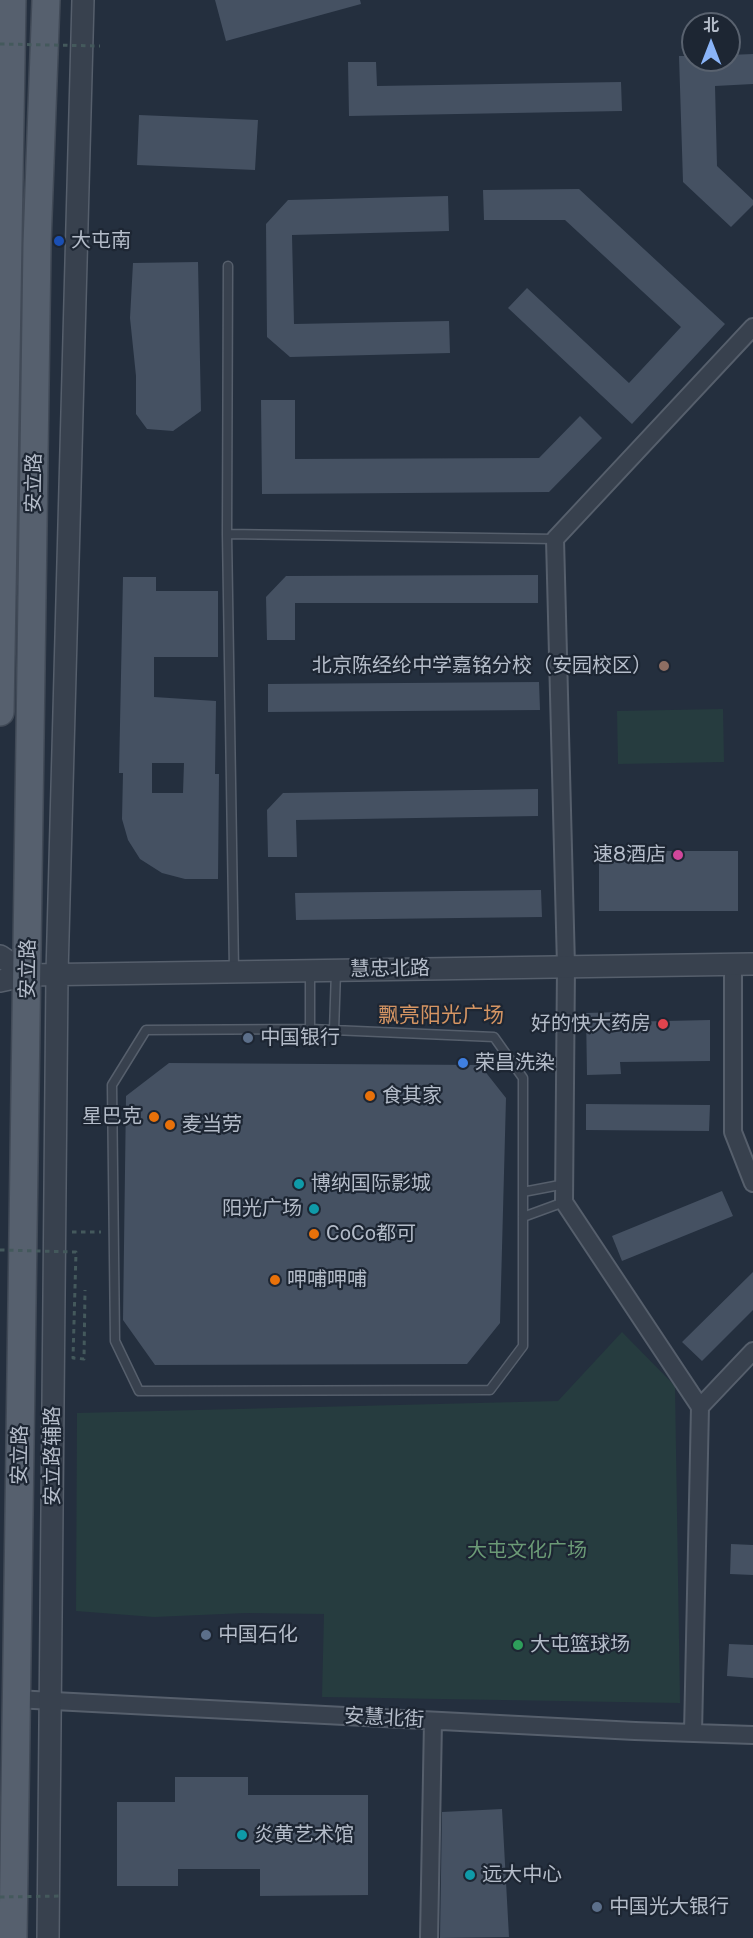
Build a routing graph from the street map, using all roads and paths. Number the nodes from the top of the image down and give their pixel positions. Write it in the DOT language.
graph roads {
  1 [pos="12,0"];
  2 [pos="46,0"];
  3 [pos="83,0"];
  4 [pos="0,45"];
  5 [pos="100,46"];
  6 [pos="228,266"];
  7 [pos="753,327"];
  8 [pos="227,534"];
  9 [pos="555,539"];
  10 [pos="0,712"];
  11 [pos="0,956"];
  12 [pos="743,964"];
  13 [pos="566,966"];
  14 [pos="309,970"];
  15 [pos="336,970"];
  16 [pos="234,971"];
  17 [pos="57,974"];
  18 [pos="28,975"];
  19 [pos="0,981"];
  20 [pos="310,1029"];
  21 [pos="334,1031"];
  22 [pos="753,1183"];
  23 [pos="565,1184"];
  24 [pos="523,1192"];
  25 [pos="564,1202"];
  26 [pos="523,1216"];
  27 [pos="55,1232"];
  28 [pos="114,1232"];
  29 [pos="0,1250"];
  30 [pos="85,1290"];
  31 [pos="753,1351"];
  32 [pos="700,1407"];
  33 [pos="15,1699"];
  34 [pos="51,1700"];
  35 [pos="433,1721"];
  36 [pos="693,1733"];
  37 [pos="753,1735"];
  38 [pos="63,1896"];
  39 [pos="0,1897"];
  40 [pos="13,1938"];
  41 [pos="48,1938"];
  42 [pos="429,1938"];
  1 -- 10 [label="main road, 安立路"];
  2 -- 18 [label="main road, 安立路"];
  3 -- 17 [label="street, 安立路"];
  4 -- 5 [label="path, bridge"];
  6 -- 8 [label="lane"];
  7 -- 9 [label="street"];
  8 -- 9 [label="lane"];
  8 -- 16 [label="lane"];
  9 -- 13 [label="street"];
  11 -- 18 [label="street"];
  12 -- 13 [label="street, 慧忠北路"];
  12 -- 22 [label="street"];
  13 -- 15 [label="street, 慧忠北路"];
  13 -- 23 [label="street"];
  14 -- 15 [label="street, 慧忠北路"];
  14 -- 16 [label="street, 慧忠北路"];
  14 -- 20 [label="lane"];
  15 -- 21 [label="lane"];
  16 -- 17 [label="street, 慧忠北路"];
  17 -- 18 [label="street, 慧忠北路"];
  17 -- 27 [label="street, 安立路辅路"];
  18 -- 19 [label="street, 慧忠北路"];
  18 -- 33 [label="main road, 安立路"];
  20 -- 21 [label="lane"];
  20 -- 28 [label="lane"];
  21 -- 24 [label="lane"];
  23 -- 24 [label="lane"];
  23 -- 25 [label="street"];
  24 -- 26 [label="lane"];
  25 -- 26 [label="lane"];
  25 -- 32 [label="street"];
  26 -- 28 [label="lane"];
  27 -- 28 [label="path"];
  27 -- 34 [label="street, 安立路辅路"];
  29 -- 30 [label="path, bridge"];
  31 -- 32 [label="street"];
  32 -- 36 [label="street"];
  33 -- 34 [label="street, 安慧北街"];
  33 -- 40 [label="main road, 安立路"];
  34 -- 35 [label="street, 安慧北街"];
  34 -- 41 [label="street, 安立路辅路"];
  35 -- 36 [label="street, 安慧北街"];
  35 -- 42 [label="street"];
  36 -- 37 [label="street, 安慧北街"];
  38 -- 39 [label="path, bridge"];
}
